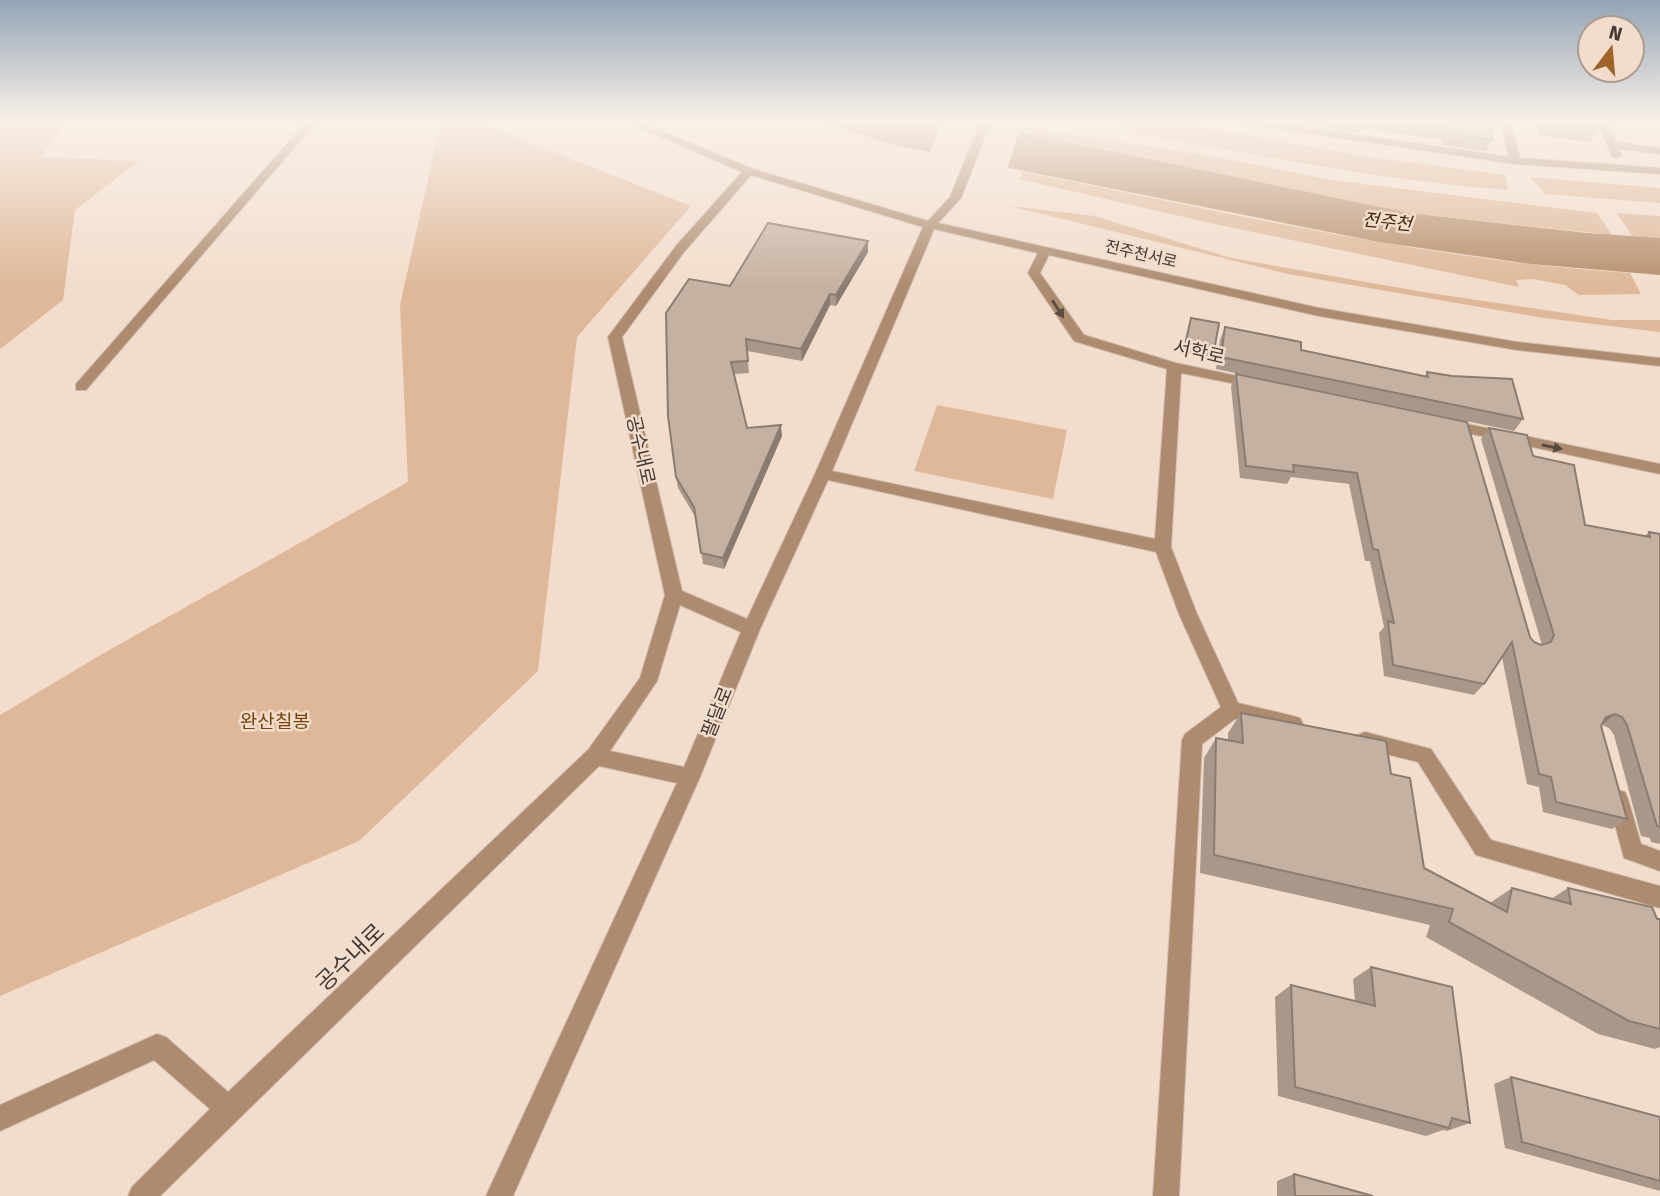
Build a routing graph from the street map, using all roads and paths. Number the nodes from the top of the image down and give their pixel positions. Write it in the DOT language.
graph roads {
  1 [pos="264,177"];
  2 [pos="744,177"];
  3 [pos="768,177"];
  4 [pos="964,177"];
  5 [pos="930,225"];
  6 [pos="1045,251"];
  7 [pos="1660,362"];
  8 [pos="1174,367"];
  9 [pos="81,387"];
  10 [pos="1268,387"];
  11 [pos="1428,421"];
  12 [pos="1660,469"];
  13 [pos="823,474"];
  14 [pos="1163,547"];
  15 [pos="674,595"];
  16 [pos="751,629"];
  17 [pos="1232,710"];
  18 [pos="1309,728"];
  19 [pos="1347,737"];
  20 [pos="595,756"];
  21 [pos="1611,774"];
  22 [pos="691,776"];
  23 [pos="1660,861"];
  24 [pos="1660,897"];
  25 [pos="228,1109"];
  26 [pos="0,1118"];
  27 [pos="141,1196"];
  28 [pos="499,1196"];
  29 [pos="1166,1196"];
  1 -- 9 [label="street"];
  2 -- 15 [label="street, 공수내로"];
  3 -- 5 [label="street, 전주천서로"];
  4 -- 5 [label="street"];
  5 -- 6 [label="street, 전주천서로"];
  5 -- 13 [label="street, 팔달로"];
  6 -- 7 [label="street, 전주천서로"];
  6 -- 8 [label="street, 서학로, one-way"];
  8 -- 10 [label="street, 서학로"];
  8 -- 14 [label="street"];
  11 -- 12 [label="street, one-way"];
  13 -- 14 [label="street"];
  13 -- 16 [label="street, 팔달로"];
  14 -- 17 [label="street"];
  15 -- 16 [label="street"];
  15 -- 20 [label="street, 공수내로"];
  16 -- 22 [label="street, 팔달로"];
  17 -- 18 [label="street"];
  17 -- 29 [label="street"];
  19 -- 24 [label="street"];
  20 -- 22 [label="street"];
  20 -- 25 [label="street, 공수내로"];
  21 -- 23 [label="street"];
  22 -- 28 [label="street, 팔달로"];
  25 -- 26 [label="street"];
  25 -- 27 [label="street, 공수내로"];
}
